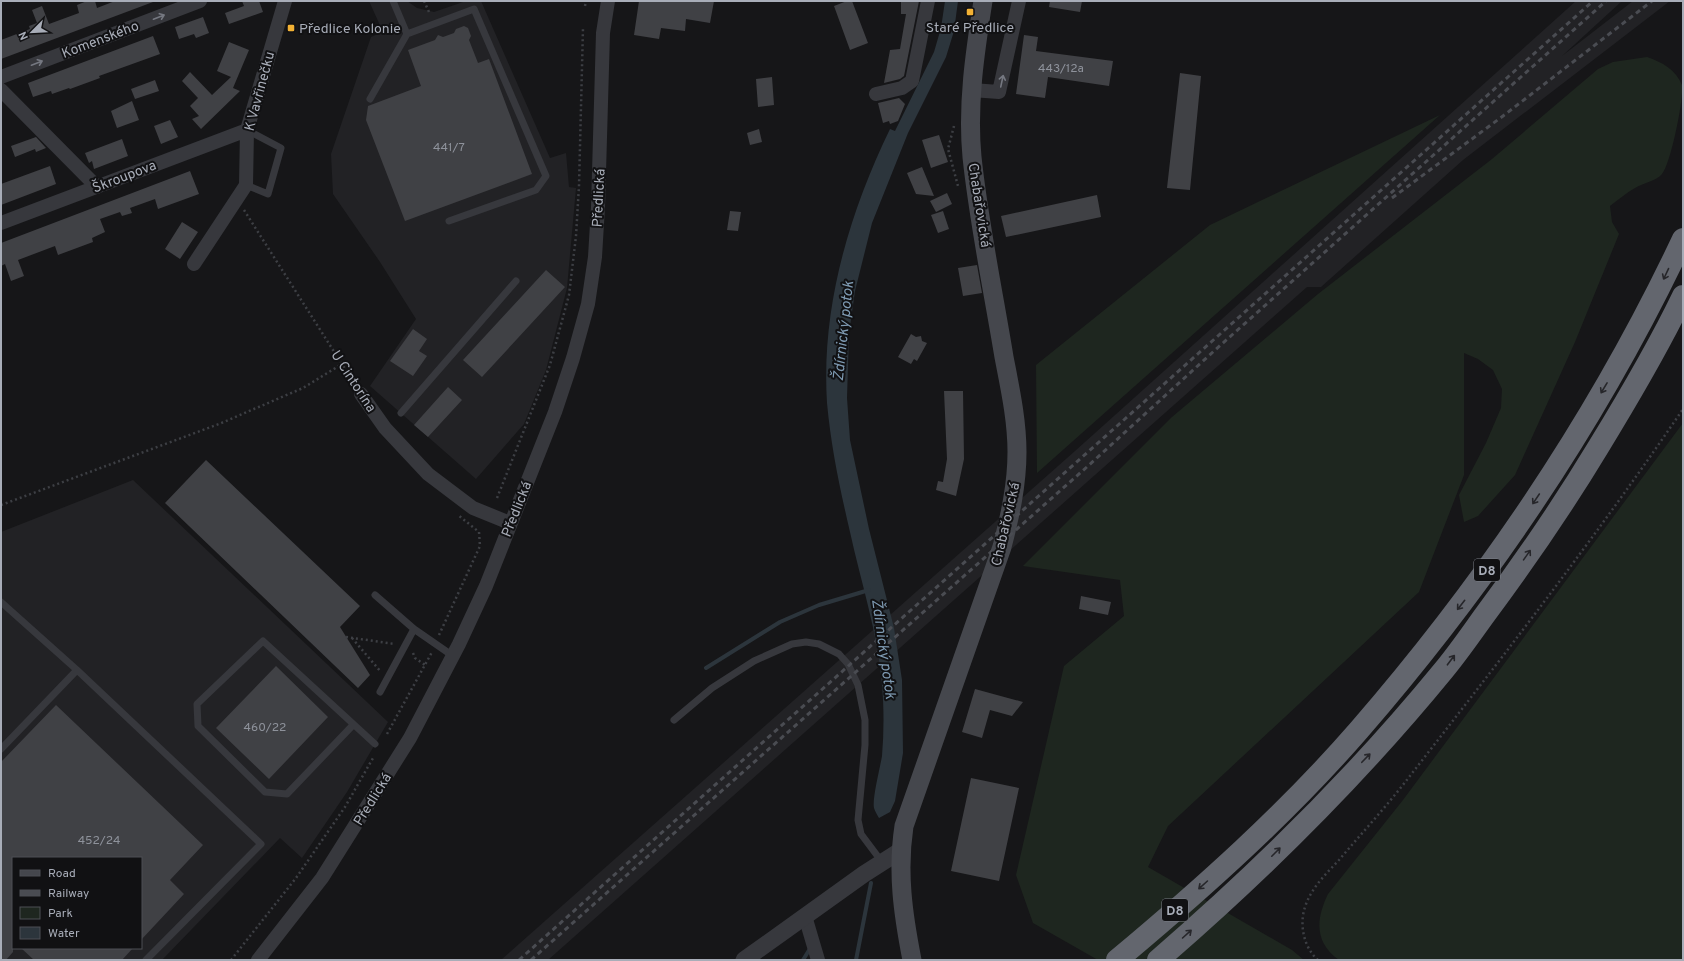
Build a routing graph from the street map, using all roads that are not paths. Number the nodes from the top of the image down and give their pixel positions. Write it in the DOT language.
graph roads {
  1 [pos="200,1"];
  2 [pos="285,1"];
  3 [pos="393,1"];
  4 [pos="608,1"];
  5 [pos="928,1"];
  6 [pos="983,1"];
  7 [pos="1019,1"];
  8 [pos="407,34"];
  9 [pos="1,77"];
  10 [pos="1,90"];
  11 [pos="972,90"];
  12 [pos="876,94"];
  13 [pos="370,99"];
  14 [pos="247,130"];
  15 [pos="246,185"];
  16 [pos="97,187"];
  17 [pos="449,221"];
  18 [pos="1,223"];
  19 [pos="1683,239"];
  20 [pos="194,264"];
  21 [pos="516,281"];
  22 [pos="1683,296"];
  23 [pos="361,394"];
  24 [pos="401,413"];
  25 [pos="510,523"];
  26 [pos="375,595"];
  27 [pos="1,602"];
  28 [pos="414,629"];
  29 [pos="453,656"];
  30 [pos="76,670"];
  31 [pos="380,692"];
  32 [pos="674,720"];
  33 [pos="353,725"];
  34 [pos="375,744"];
  35 [pos="1,749"];
  36 [pos="900,851"];
  37 [pos="883,862"];
  38 [pos="807,923"];
  39 [pos="146,960"];
  40 [pos="258,960"];
  41 [pos="744,960"];
  42 [pos="818,960"];
  43 [pos="912,960"];
  44 [pos="1117,960"];
  45 [pos="1158,960"];
  9 -- 1 [label="street, Komenského, one-way"];
  2 -- 14 [label="street, K Vavřinečku"];
  3 -- 8 [label="lane"];
  4 -- 25 [label="street, Předlická"];
  5 -- 12 [label="street"];
  6 -- 11 [label="main road, Chabařovická"];
  11 -- 7 [label="street, one-way"];
  8 -- 13 [label="lane"];
  8 -- 17 [label="lane"];
  10 -- 16 [label="street"];
  11 -- 36 [label="main road, Chabařovická"];
  14 -- 15 [label="street, K Vavřinečku"];
  14 -- 15 [label="lane"];
  14 -- 16 [label="street, Škroupova"];
  15 -- 20 [label="street"];
  16 -- 18 [label="street, Škroupova"];
  19 -- 44 [label="highway, D8, one-way"];
  21 -- 24 [label="lane"];
  45 -- 22 [label="highway, D8, one-way"];
  23 -- 25 [label="street, U Cintorína"];
  25 -- 29 [label="street, Předlická"];
  26 -- 28 [label="lane"];
  27 -- 30 [label="lane"];
  28 -- 29 [label="lane"];
  28 -- 31 [label="lane"];
  29 -- 40 [label="street, Předlická"];
  30 -- 35 [label="lane"];
  30 -- 39 [label="lane"];
  32 -- 37 [label="lane"];
  33 -- 33 [label="lane"];
  33 -- 34 [label="lane"];
  36 -- 37 [label="street"];
  36 -- 43 [label="main road, Chabařovická"];
  37 -- 38 [label="street"];
  38 -- 41 [label="street"];
  38 -- 42 [label="street"];
}
